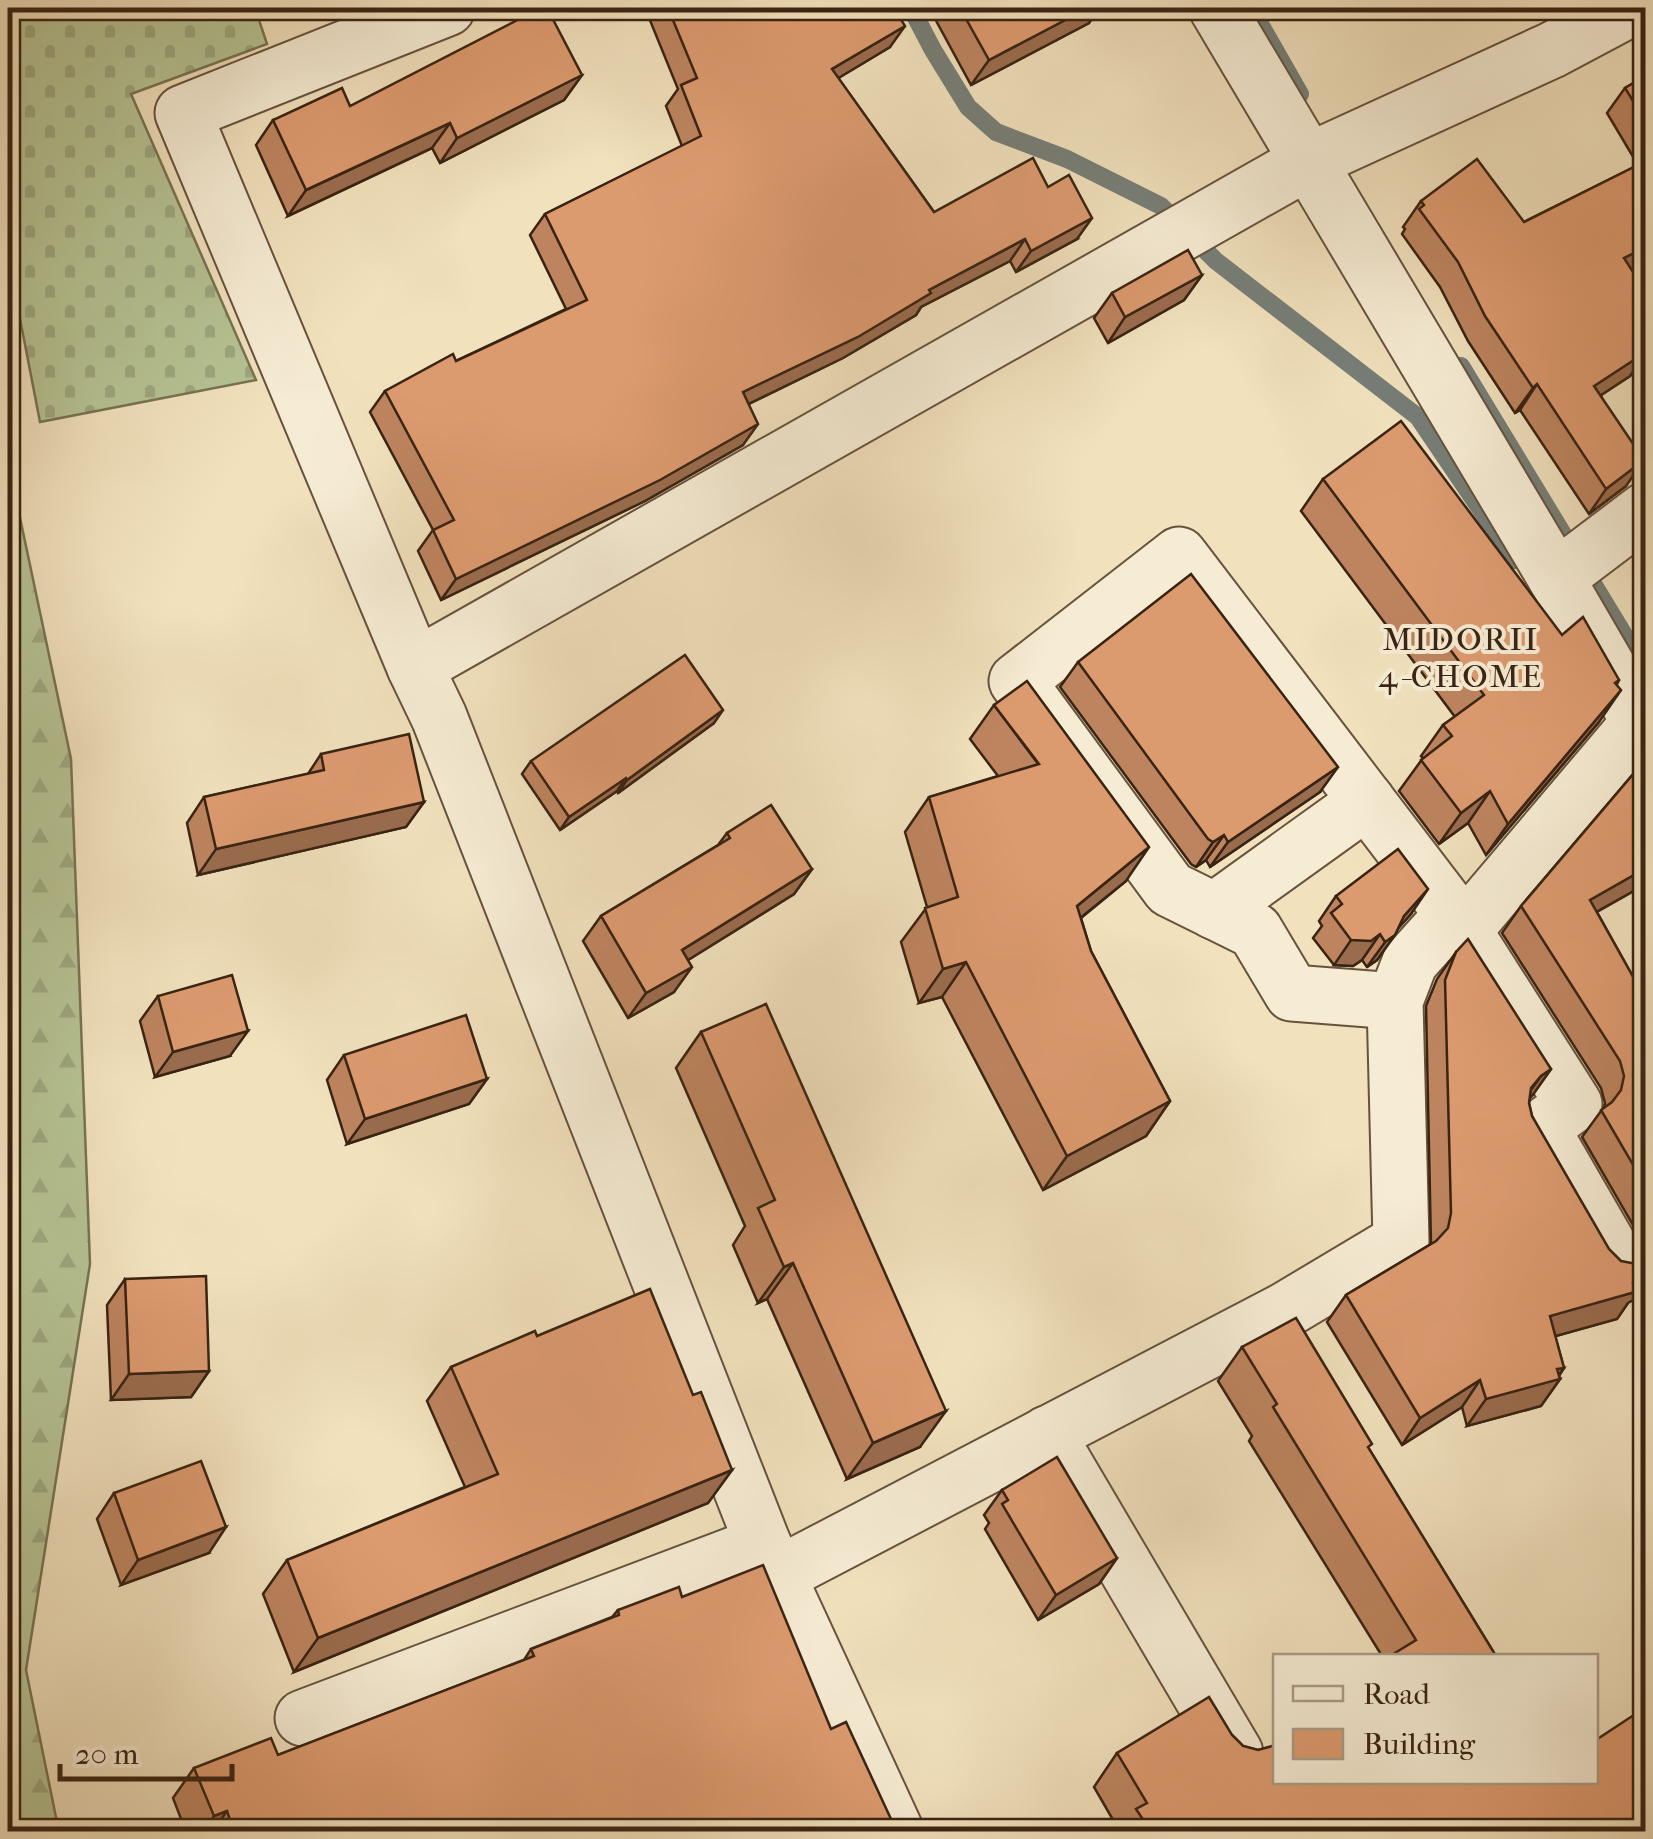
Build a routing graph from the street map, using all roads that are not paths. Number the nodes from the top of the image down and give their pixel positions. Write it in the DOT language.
graph roads {
  1 [pos="447,8"];
  2 [pos="1217,8"];
  3 [pos="1631,8"];
  4 [pos="1309,160"];
  5 [pos="1646,510"];
  6 [pos="1556,578"];
  7 [pos="415,667"];
  8 [pos="1642,728"];
  9 [pos="1367,801"];
  10 [pos="1214,911"];
  11 [pos="1458,922"];
  12 [pos="1395,1001"];
  13 [pos="1617,1260"];
  14 [pos="1284,1311"];
  15 [pos="1314,1360"];
  16 [pos="1048,1434"];
  17 [pos="771,1559"];
  18 [pos="302,1718"];
  19 [pos="1236,1753"];
  20 [pos="896,1832"];
  1 -- 7 [label="street"];
  2 -- 4 [label="street"];
  3 -- 4 [label="street"];
  4 -- 6 [label="street"];
  4 -- 7 [label="street"];
  5 -- 6 [label="street"];
  6 -- 8 [label="street"];
  7 -- 17 [label="street"];
  8 -- 11 [label="street"];
  9 -- 10 [label="street"];
  9 -- 10 [label="street"];
  9 -- 11 [label="street"];
  10 -- 12 [label="street"];
  11 -- 12 [label="street"];
  11 -- 13 [label="street"];
  12 -- 14 [label="street"];
  14 -- 15 [label="street"];
  14 -- 16 [label="street"];
  16 -- 17 [label="street"];
  16 -- 19 [label="street"];
  17 -- 18 [label="street"];
  17 -- 20 [label="street"];
}
